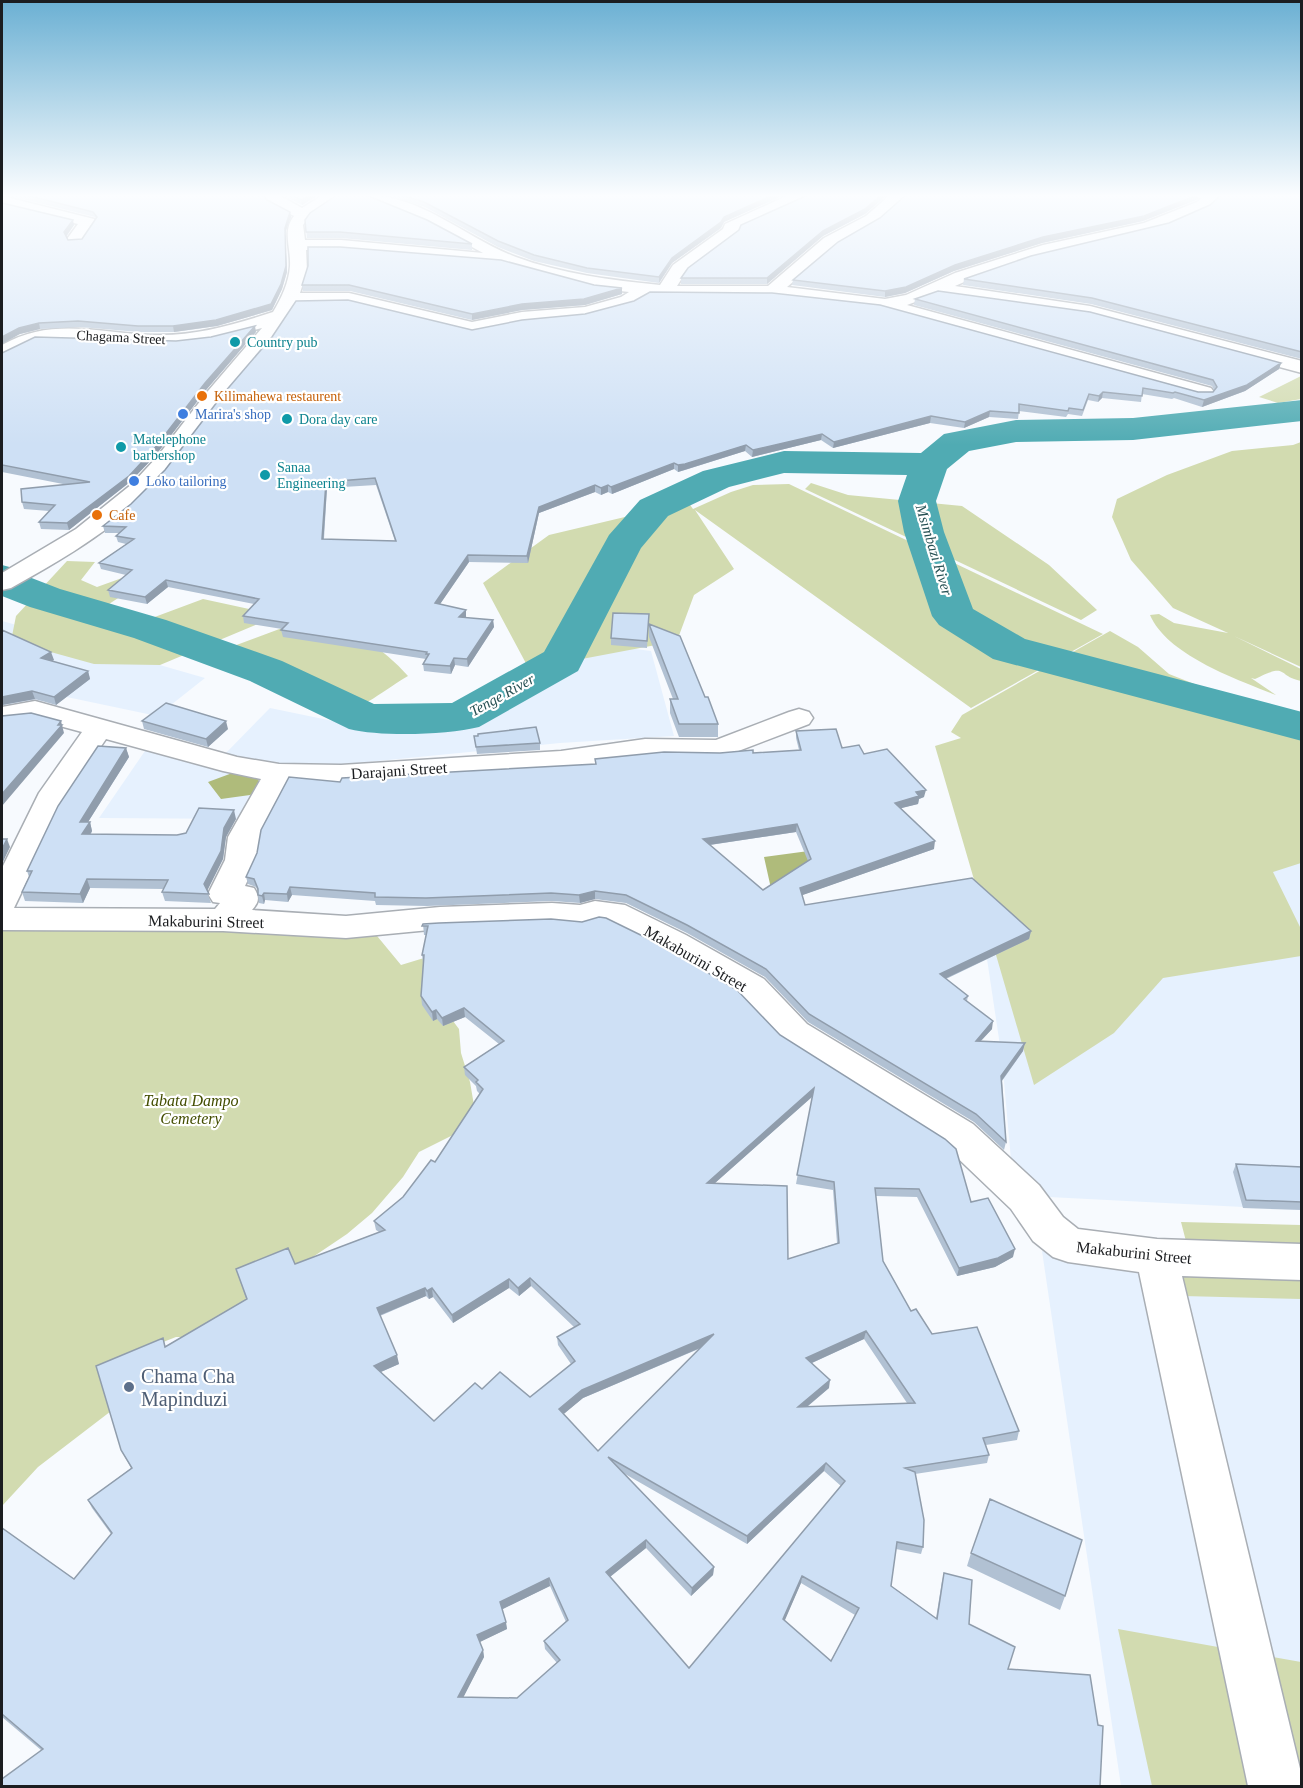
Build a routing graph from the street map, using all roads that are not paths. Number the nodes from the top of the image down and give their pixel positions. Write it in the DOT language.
graph roads {
  1 [pos="295,278"];
  2 [pos="577,278"];
  3 [pos="673,278"];
  4 [pos="787,278"];
  5 [pos="958,278"];
  6 [pos="935,289"];
  7 [pos="645,290"];
  8 [pos="665,291"];
  9 [pos="772,291"];
  10 [pos="885,304"];
  11 [pos="284,307"];
  12 [pos="2,352"];
  13 [pos="1302,368"];
  14 [pos="1204,392"];
  15 [pos="2,583"];
  16 [pos="2,715"];
  17 [pos="799,718"];
  18 [pos="99,728"];
  19 [pos="279,773"];
  20 [pos="2,901"];
  21 [pos="2,919"];
  22 [pos="223,920"];
  23 [pos="1156,1257"];
  24 [pos="1302,1262"];
  25 [pos="1276,1786"];
  1 -- 11 [label="street"];
  2 -- 7 [label="street"];
  3 -- 8 [label="street"];
  4 -- 9 [label="street"];
  5 -- 6 [label="street"];
  6 -- 10 [label="street"];
  6 -- 13 [label="street"];
  7 -- 8 [label="street"];
  7 -- 11 [label="street, Chagama Street"];
  8 -- 9 [label="street"];
  9 -- 10 [label="street"];
  10 -- 14 [label="street"];
  11 -- 12 [label="street, Chagama Street"];
  11 -- 15 [label="street"];
  16 -- 18 [label="street, Darajani Street"];
  17 -- 19 [label="street, Darajani Street"];
  18 -- 19 [label="street, Darajani Street"];
  18 -- 20 [label="street"];
  19 -- 22 [label="street"];
  21 -- 22 [label="street, Makaburini Street"];
  22 -- 23 [label="street, Makaburini Street"];
  23 -- 24 [label="street, Makaburini Street"];
  23 -- 25 [label="street"];
}
